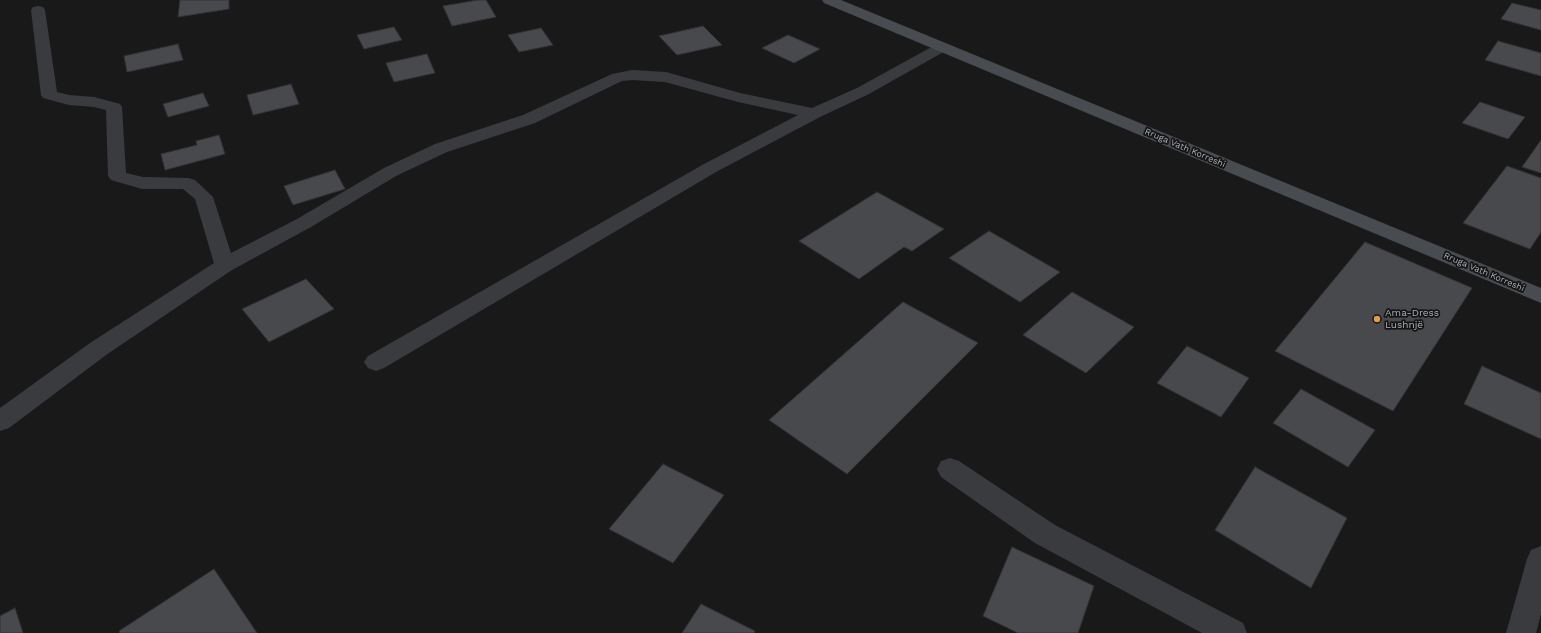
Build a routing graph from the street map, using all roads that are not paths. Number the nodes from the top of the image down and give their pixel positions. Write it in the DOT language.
graph roads {
  1 [pos="829,0"];
  2 [pos="38,10"];
  3 [pos="942,47"];
  4 [pos="814,113"];
  5 [pos="225,266"];
  6 [pos="1541,296"];
  7 [pos="376,362"];
  8 [pos="0,421"];
  9 [pos="950,470"];
  10 [pos="1541,559"];
  11 [pos="1232,633"];
  12 [pos="1521,633"];
  1 -- 3 [label="main road, Rruga Vath Korreshi"];
  2 -- 5 [label="street"];
  3 -- 4 [label="street"];
  3 -- 6 [label="main road, Rruga Vath Korreshi"];
  4 -- 5 [label="street"];
  4 -- 7 [label="street"];
  5 -- 8 [label="street"];
  9 -- 11 [label="street"];
  10 -- 12 [label="street"];
}
